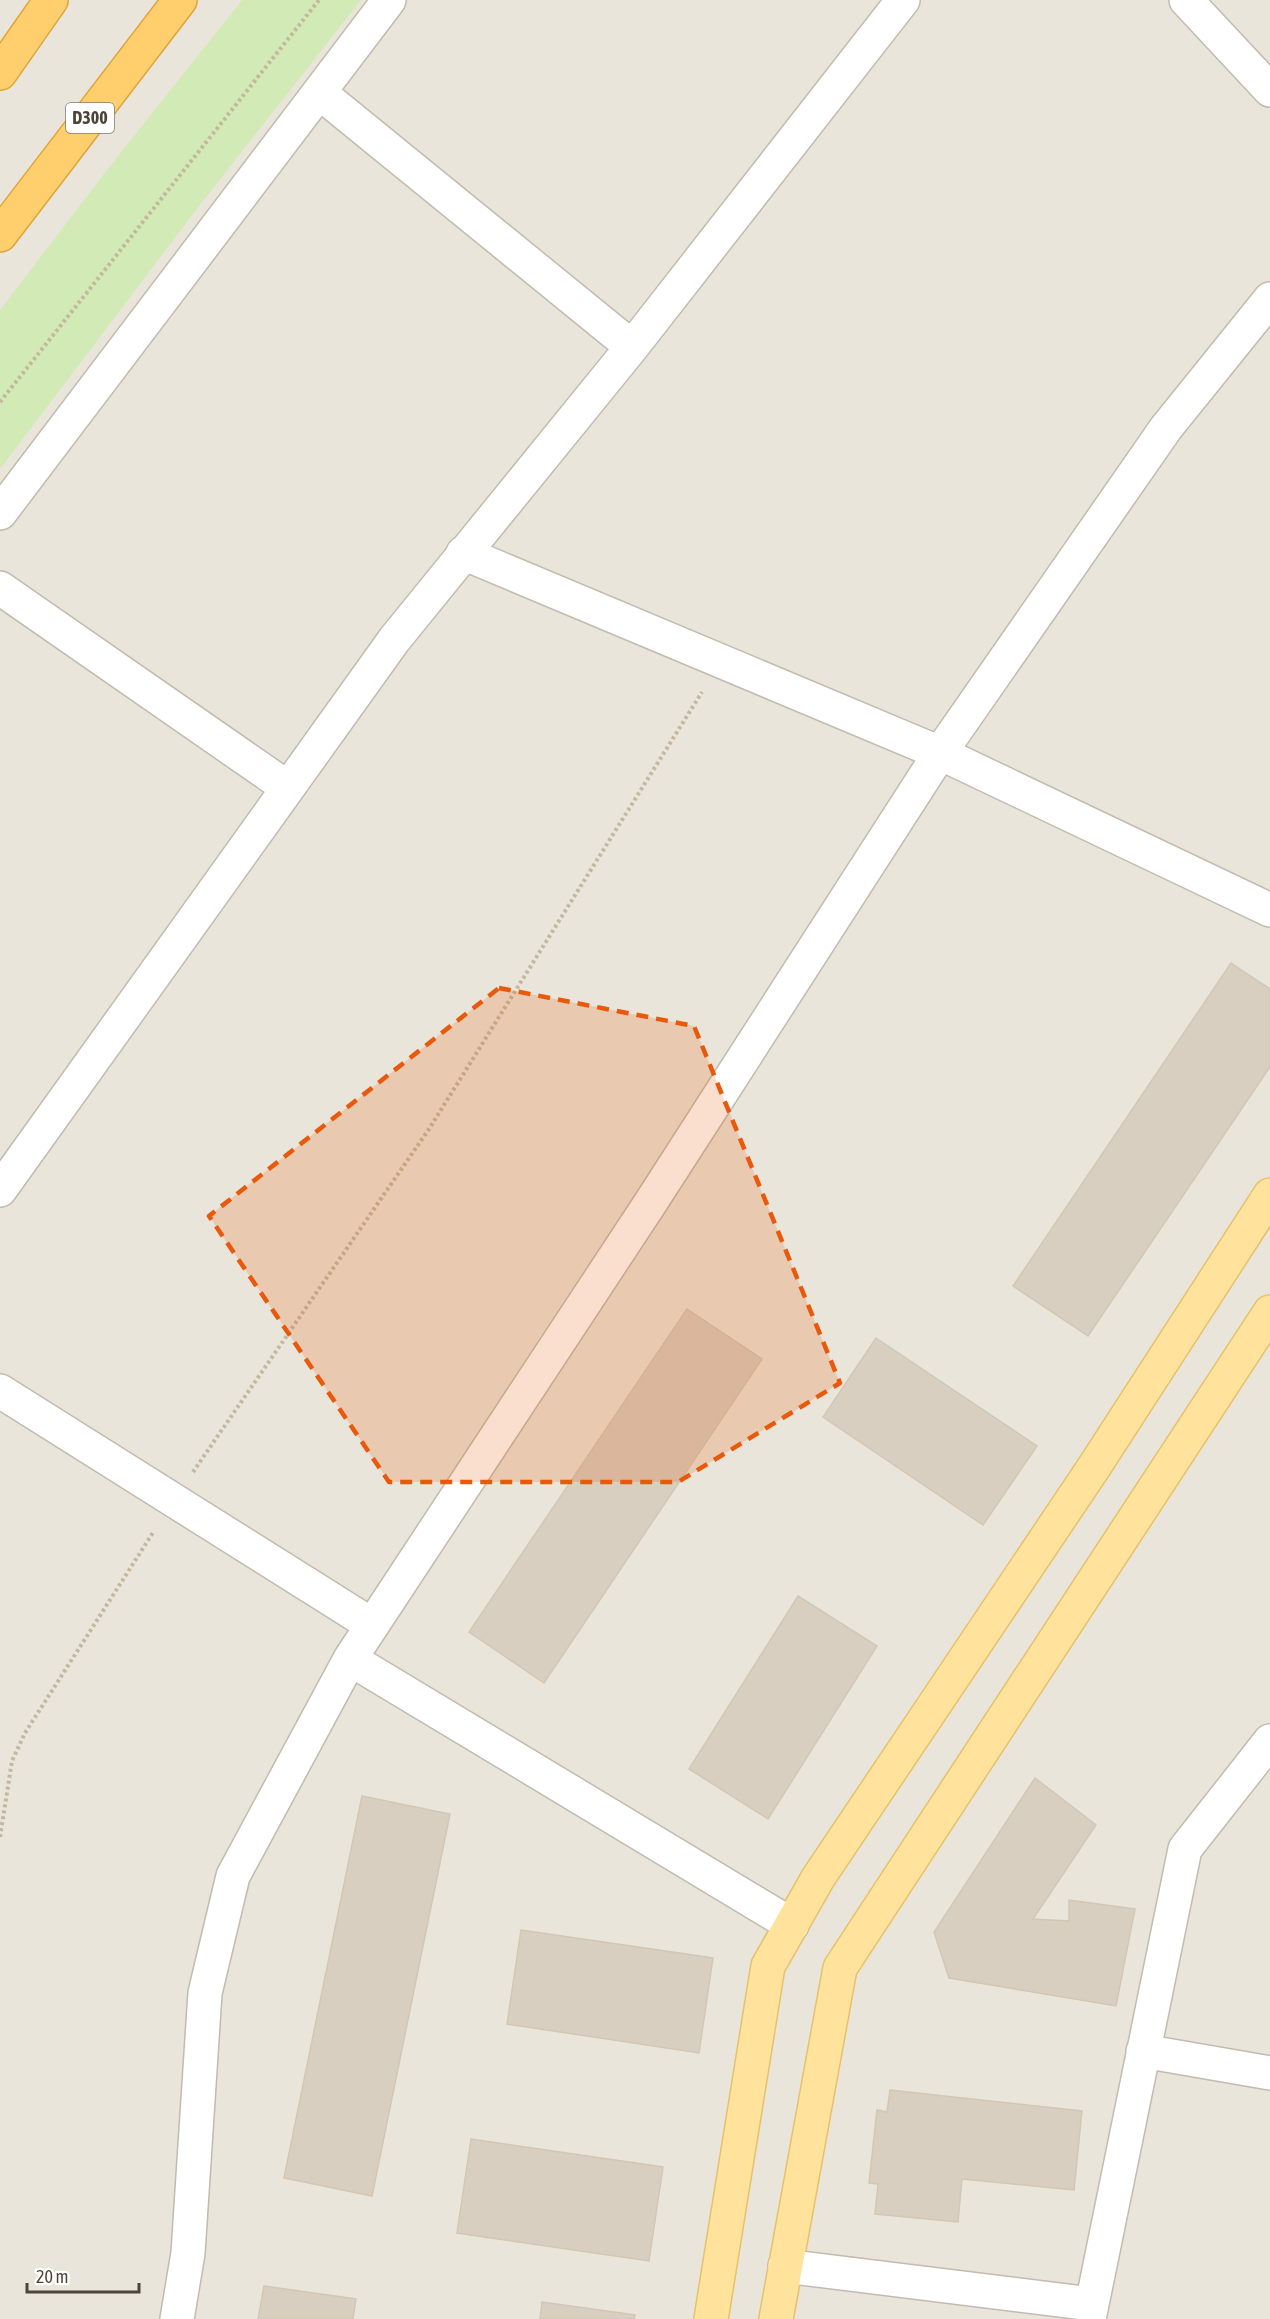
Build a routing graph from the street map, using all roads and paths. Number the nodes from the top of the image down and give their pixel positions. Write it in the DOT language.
graph roads {
  1 [pos="51,0"];
  2 [pos="180,0"];
  3 [pos="319,0"];
  4 [pos="389,0"];
  5 [pos="903,0"];
  6 [pos="1186,0"];
  7 [pos="0,73"];
  8 [pos="1270,90"];
  9 [pos="320,93"];
  10 [pos="0,235"];
  11 [pos="1270,299"];
  12 [pos="632,347"];
  13 [pos="0,402"];
  14 [pos="0,513"];
  15 [pos="463,553"];
  16 [pos="0,588"];
  17 [pos="721,661"];
  18 [pos="940,753"];
  19 [pos="288,788"];
  20 [pos="1270,910"];
  21 [pos="0,1190"];
  22 [pos="1270,1195"];
  23 [pos="1270,1312"];
  24 [pos="0,1391"];
  25 [pos="174,1500"];
  26 [pos="372,1626"];
  27 [pos="350,1659"];
  28 [pos="1270,1741"];
  29 [pos="0,1837"];
  30 [pos="792,1925"];
  31 [pos="1143,2051"];
  32 [pos="1270,2073"];
  33 [pos="785,2266"];
  34 [pos="1090,2312"];
  35 [pos="177,2319"];
  36 [pos="711,2319"];
  37 [pos="776,2319"];
  1 -- 7 [label="highway"];
  2 -- 10 [label="highway, D300"];
  3 -- 13 [label="path"];
  4 -- 9 [label="street"];
  5 -- 12 [label="street"];
  6 -- 8 [label="street"];
  9 -- 12 [label="street"];
  9 -- 14 [label="street"];
  11 -- 18 [label="street"];
  12 -- 15 [label="street"];
  15 -- 17 [label="street"];
  15 -- 19 [label="street"];
  16 -- 19 [label="street"];
  17 -- 18 [label="street"];
  17 -- 25 [label="path"];
  18 -- 20 [label="street"];
  18 -- 26 [label="street"];
  19 -- 21 [label="street"];
  22 -- 30 [label="main road"];
  23 -- 33 [label="main road"];
  24 -- 25 [label="street"];
  25 -- 26 [label="street"];
  25 -- 29 [label="path"];
  26 -- 27 [label="street"];
  27 -- 30 [label="street"];
  27 -- 35 [label="street"];
  28 -- 31 [label="street"];
  30 -- 36 [label="main road"];
  31 -- 32 [label="street"];
  31 -- 34 [label="street"];
  33 -- 34 [label="street"];
  33 -- 37 [label="main road"];
}
